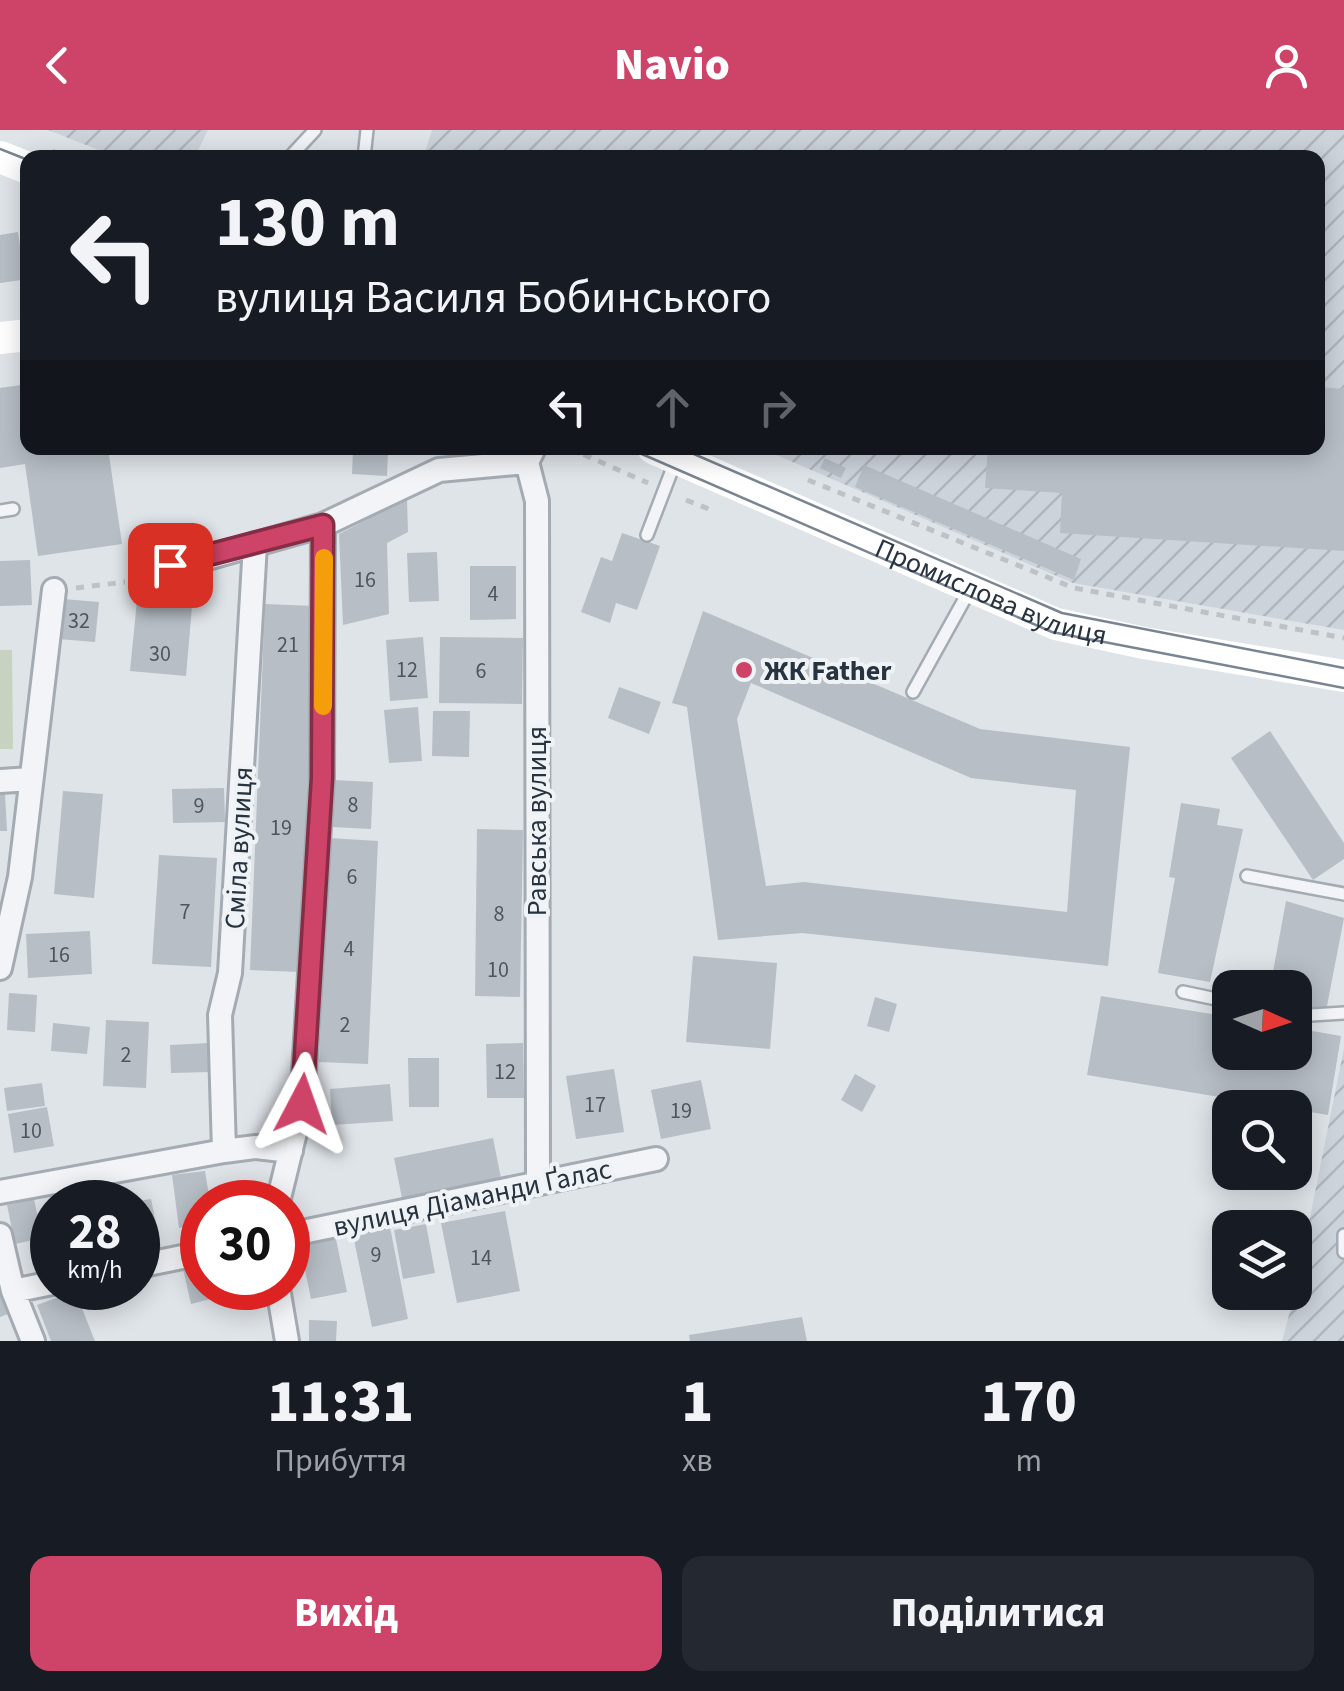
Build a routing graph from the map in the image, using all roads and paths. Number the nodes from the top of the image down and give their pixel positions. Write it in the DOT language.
graph roads {
  1 [pos="315,130"];
  2 [pos="296,150"];
  3 [pos="531,455"];
  4 [pos="584,455"];
  5 [pos="665,455"];
  6 [pos="669,455"];
  7 [pos="800,477"];
  8 [pos="648,482"];
  9 [pos="323,525"];
  10 [pos="647,535"];
  11 [pos="255,544"];
  12 [pos="143,570"];
  13 [pos="54,590"];
  14 [pos="970,590"];
  15 [pos="1344,638"];
  16 [pos="1344,676"];
  17 [pos="913,692"];
  18 [pos="31,779"];
  19 [pos="0,781"];
  20 [pos="1247,876"];
  21 [pos="1344,894"];
  22 [pos="0,968"];
  23 [pos="1183,992"];
  24 [pos="1212,998"];
  25 [pos="1344,1014"];
  26 [pos="1312,1015"];
  27 [pos="290,1150"];
  28 [pos="224,1151"];
  29 [pos="656,1159"];
  30 [pos="283,1180"];
  31 [pos="538,1182"];
  32 [pos="0,1192"];
  33 [pos="310,1230"];
  34 [pos="1344,1234"];
  35 [pos="0,1235"];
  36 [pos="1344,1252"];
  37 [pos="30,1288"];
  38 [pos="13,1291"];
  39 [pos="282,1310"];
  40 [pos="33,1341"];
  41 [pos="287,1341"];
  1 -- 2 [label="lane"];
  3 -- 9 [label="street"];
  3 -- 31 [label="street, Равська вулиця"];
  4 -- 8 [label="path"];
  5 -- 10 [label="lane"];
  6 -- 14 [label="main road, Промислова вулиця"];
  7 -- 15 [label="path"];
  9 -- 11 [label="street"];
  9 -- 27 [label="street"];
  11 -- 12 [label="street"];
  11 -- 28 [label="street, Сміла вулиця"];
  12 -- 13 [label="path"];
  13 -- 18 [label="street"];
  14 -- 16 [label="main road, Промислова вулиця"];
  14 -- 17 [label="lane"];
  18 -- 19 [label="street"];
  18 -- 22 [label="street"];
  20 -- 21 [label="lane"];
  23 -- 24 [label="lane"];
  25 -- 26 [label="lane"];
  27 -- 28 [label="street"];
  27 -- 30 [label="street"];
  28 -- 32 [label="street"];
  29 -- 31 [label="street, вулиця Діаманди Ґалас"];
  31 -- 33 [label="street, вулиця Діаманди Ґалас"];
  34 -- 36 [label="lane"];
  35 -- 38 [label="street"];
  37 -- 38 [label="street"];
  38 -- 40 [label="street"];
  39 -- 41 [label="street"];
}
